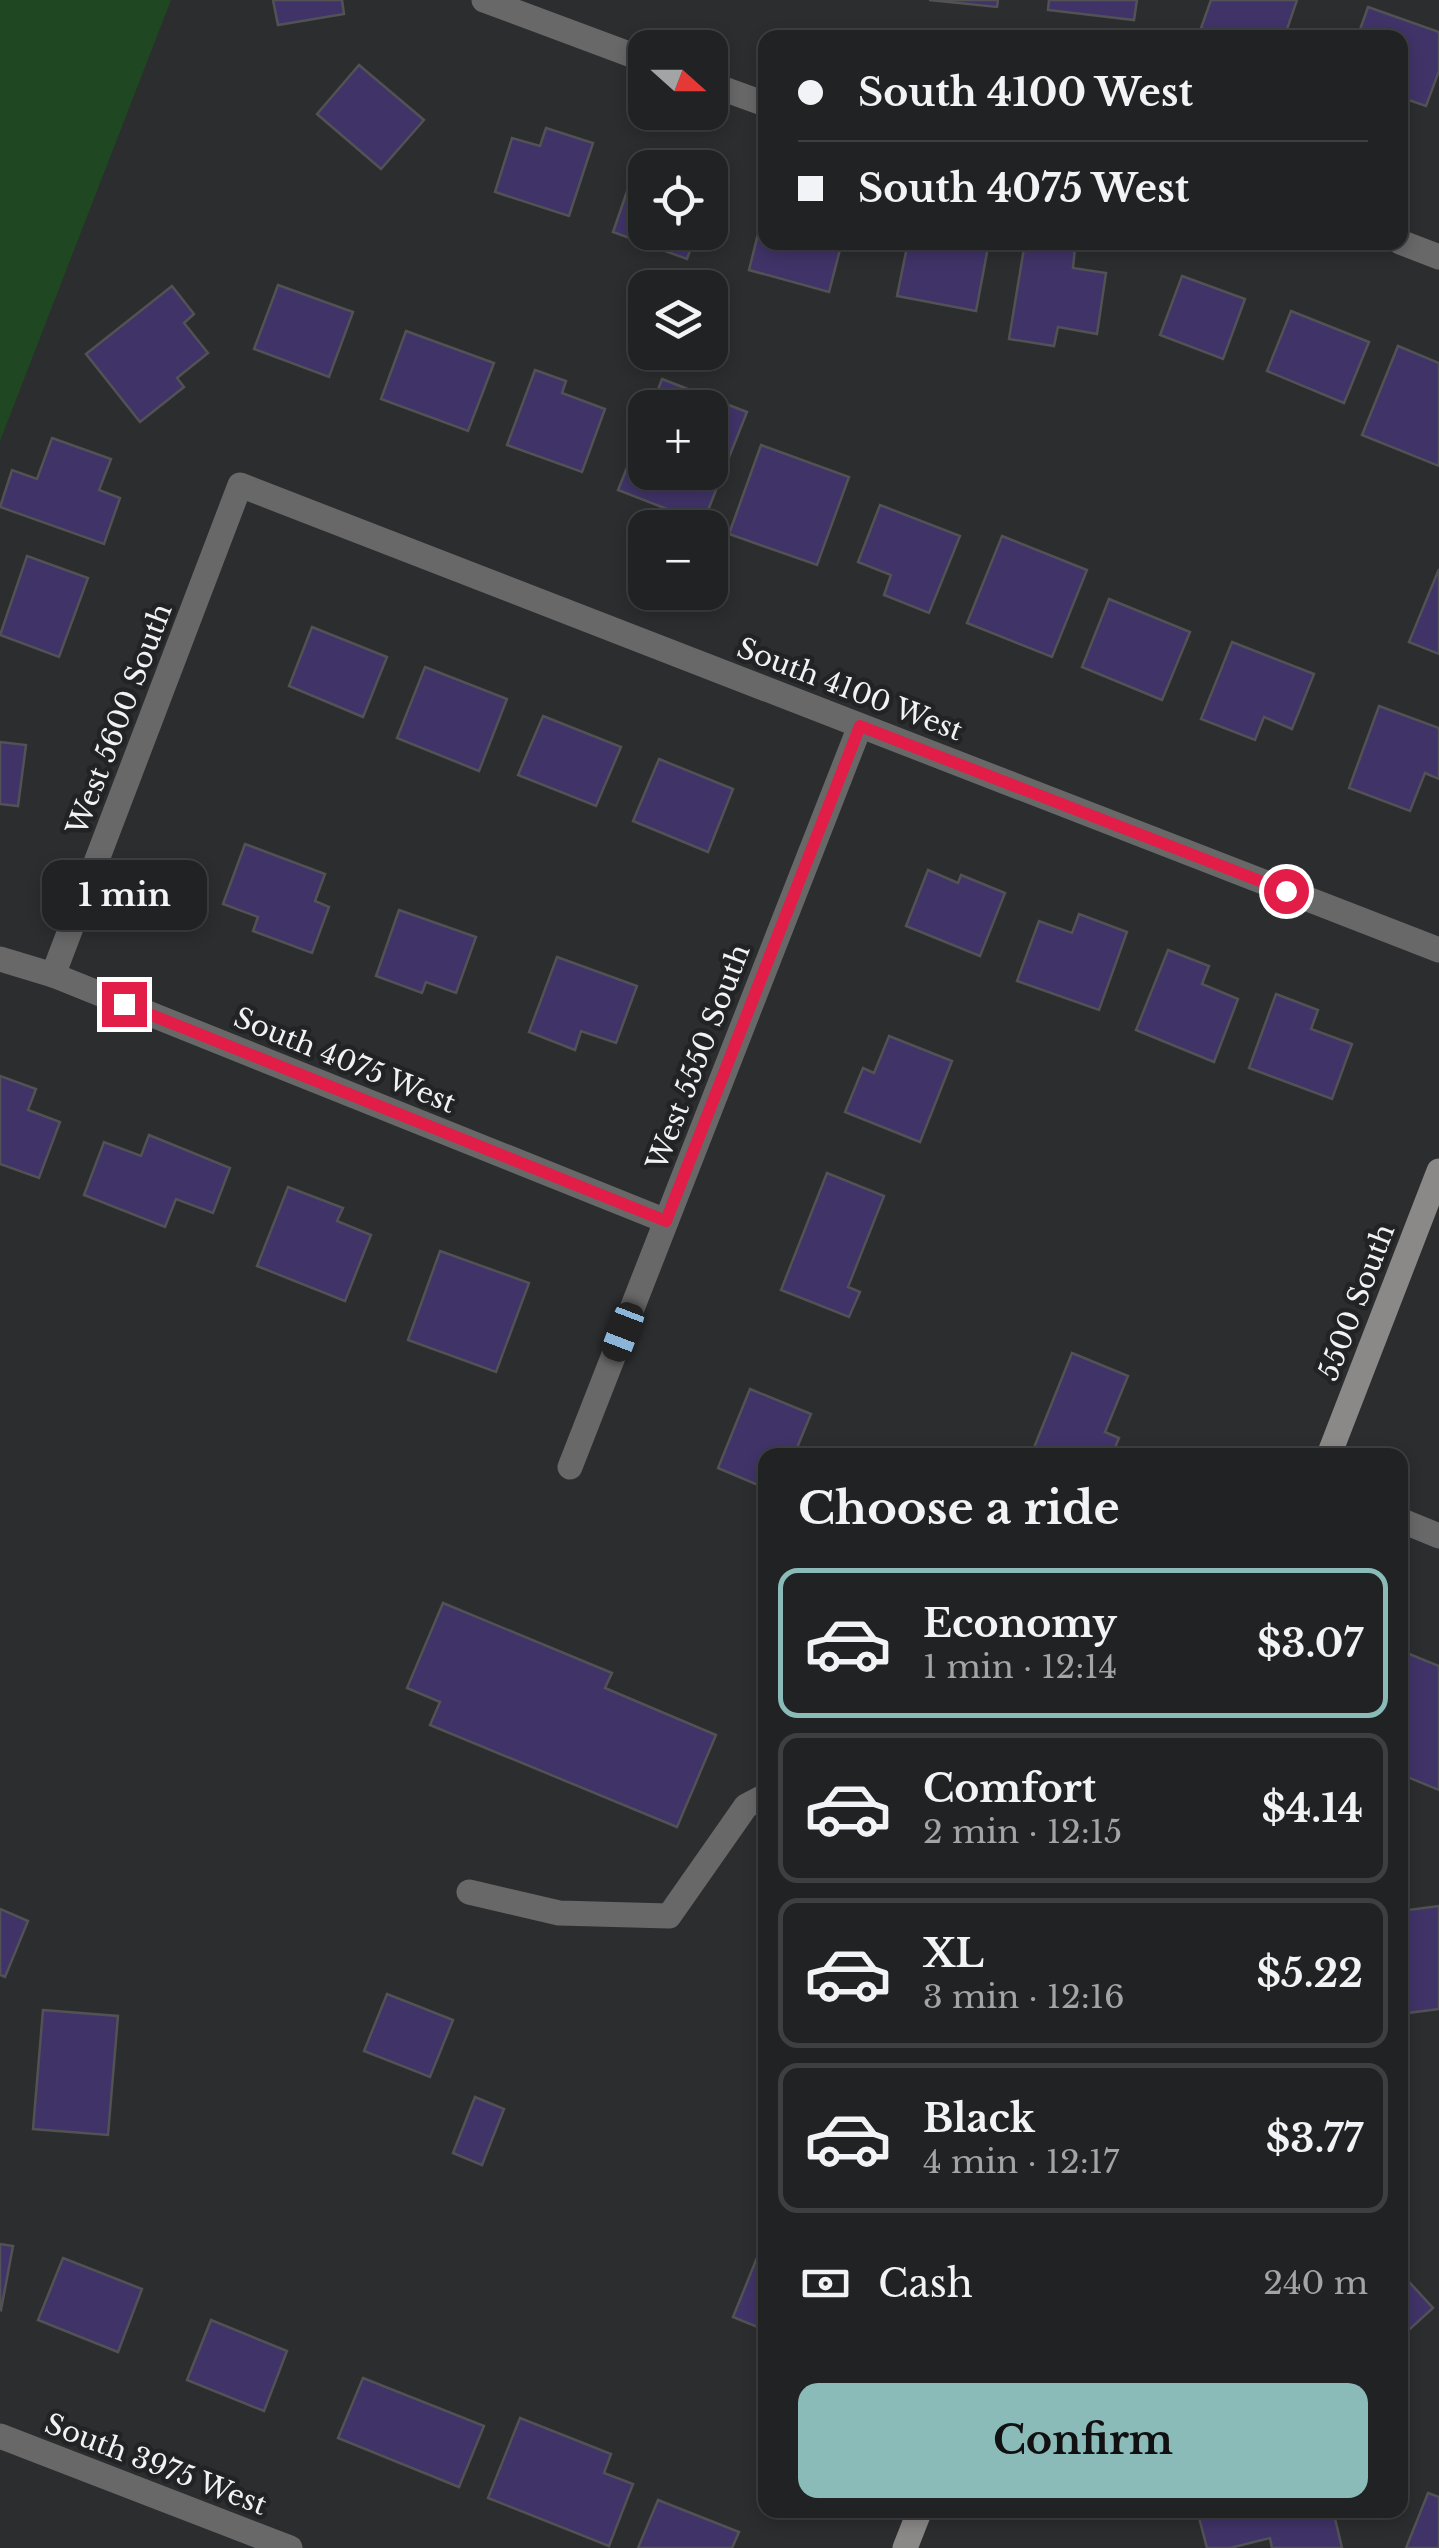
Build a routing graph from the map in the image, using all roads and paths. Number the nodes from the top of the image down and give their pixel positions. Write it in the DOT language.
graph roads {
  1 [pos="484,0"];
  2 [pos="628,54"];
  3 [pos="728,91"];
  4 [pos="758,101"];
  5 [pos="1408,245"];
  6 [pos="1439,257"];
  7 [pos="240,485"];
  8 [pos="860,726"];
  9 [pos="1439,950"];
  10 [pos="0,959"];
  11 [pos="53,975"];
  12 [pos="1439,1170"];
  13 [pos="666,1221"];
  14 [pos="1332,1448"];
  15 [pos="570,1467"];
  16 [pos="1408,1523"];
  17 [pos="1439,1536"];
  18 [pos="758,1800"];
  19 [pos="469,1892"];
  20 [pos="0,2436"];
  21 [pos="917,2518"];
  22 [pos="283,2547"];
  23 [pos="905,2548"];
  1 -- 2 [label="street"];
  3 -- 4 [label="street"];
  5 -- 6 [label="street"];
  7 -- 8 [label="street, South 4100 West"];
  7 -- 11 [label="street, West 5600 South"];
  8 -- 9 [label="street, South 4100 West"];
  8 -- 13 [label="street, West 5550 South"];
  10 -- 11 [label="street, South 4075 West"];
  11 -- 13 [label="street, South 4075 West"];
  12 -- 14 [label="main road, 5500 South"];
  13 -- 15 [label="street, West 5550 South"];
  16 -- 17 [label="street"];
  18 -- 19 [label="street"];
  20 -- 22 [label="street, South 3975 West"];
  21 -- 23 [label="main road"];
}
